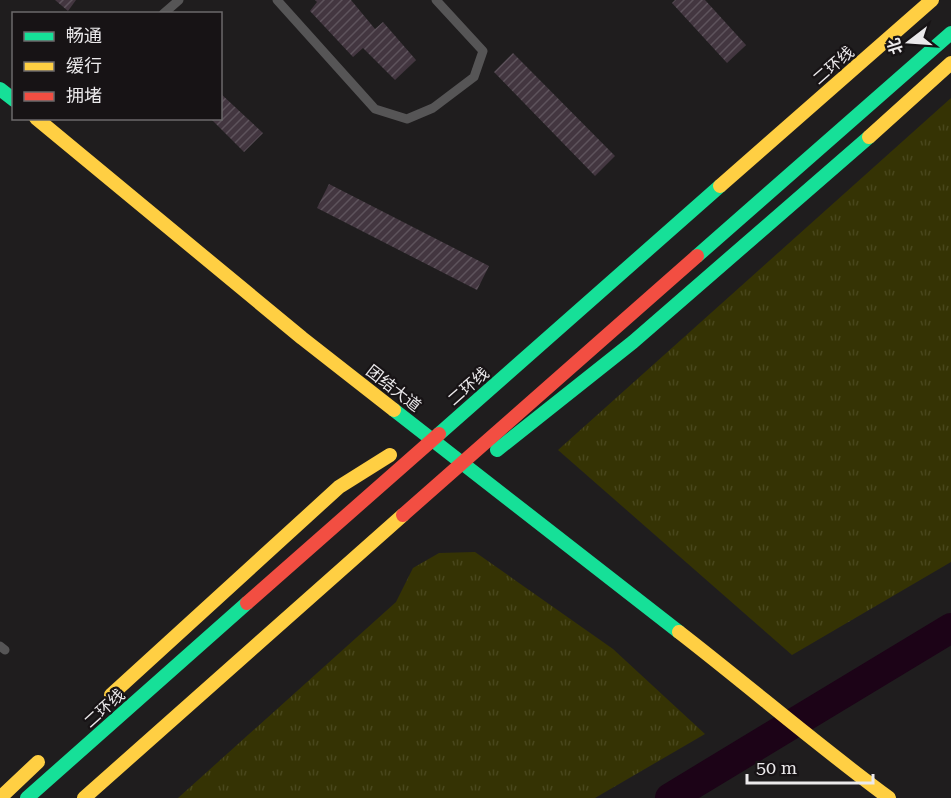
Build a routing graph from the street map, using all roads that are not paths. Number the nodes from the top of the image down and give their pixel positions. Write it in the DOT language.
graph roads {
  1 [pos="179,0"];
  2 [pos="278,0"];
  3 [pos="436,0"];
  4 [pos="932,0"];
  5 [pos="165,12"];
  6 [pos="951,33"];
  7 [pos="951,63"];
  8 [pos="0,89"];
  9 [pos="12,98"];
  10 [pos="38,120"];
  11 [pos="472,403"];
  12 [pos="472,470"];
  13 [pos="100,704"];
  14 [pos="50,752"];
  15 [pos="0,798"];
  16 [pos="27,798"];
  17 [pos="84,798"];
  18 [pos="889,798"];
  1 -- 5 [label="lane"];
  2 -- 3 [label="lane"];
  4 -- 11 [label="main road, 二环线, bridge"];
  6 -- 17 [label="main road, bridge"];
  7 -- 12 [label="main road"];
  8 -- 9 [label="main road"];
  10 -- 12 [label="main road, 团结大道"];
  11 -- 13 [label="main road, bridge"];
  11 -- 16 [label="main road, 二环线, bridge"];
  12 -- 18 [label="main road, 团结大道"];
  14 -- 15 [label="main road, bridge"];
}
